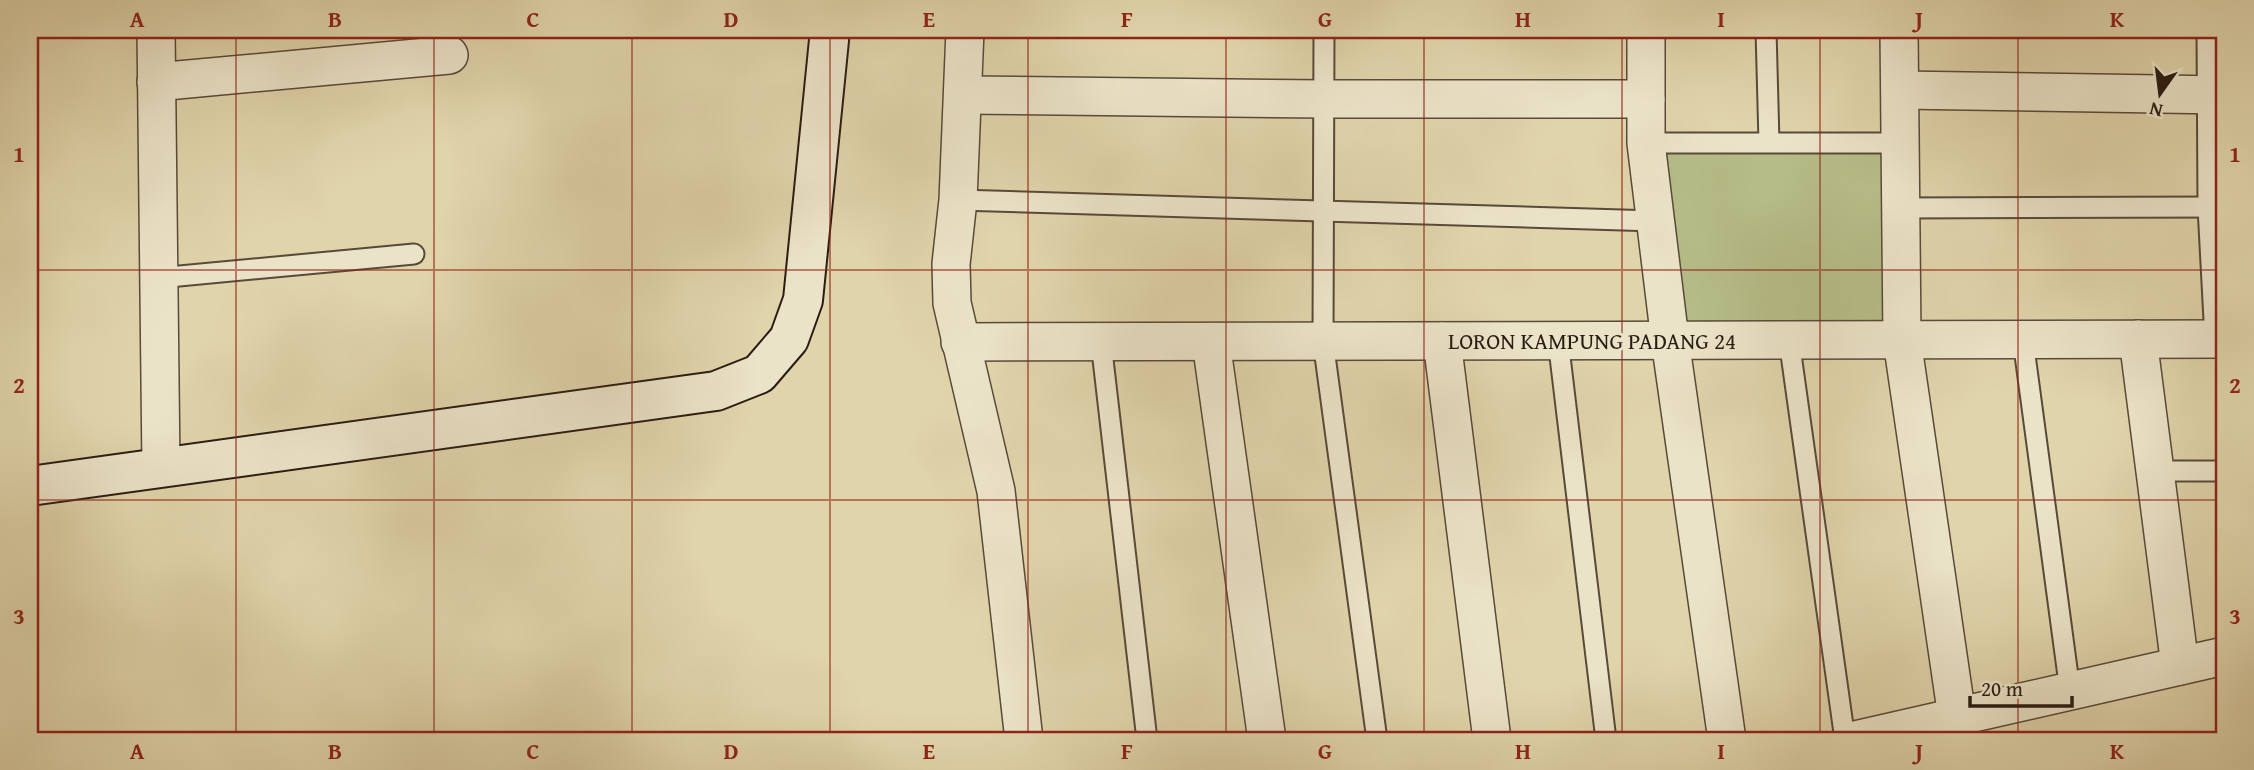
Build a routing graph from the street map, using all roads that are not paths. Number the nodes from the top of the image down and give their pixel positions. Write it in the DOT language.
graph roads {
  1 [pos="156,30"];
  2 [pos="830,30"];
  3 [pos="965,30"];
  4 [pos="1324,30"];
  5 [pos="1646,30"];
  6 [pos="1766,30"];
  7 [pos="1899,30"];
  8 [pos="2207,30"];
  9 [pos="449,55"];
  10 [pos="156,82"];
  11 [pos="1900,90"];
  12 [pos="962,95"];
  13 [pos="2216,95"];
  14 [pos="1324,99"];
  15 [pos="1646,99"];
  16 [pos="1769,142"];
  17 [pos="1900,142"];
  18 [pos="1646,143"];
  19 [pos="958,200"];
  20 [pos="2216,207"];
  21 [pos="1901,208"];
  22 [pos="1324,211"];
  23 [pos="1656,221"];
  24 [pos="414,254"];
  25 [pos="158,278"];
  26 [pos="2138,339"];
  27 [pos="2220,339"];
  28 [pos="1558,340"];
  29 [pos="1670,340"];
  30 [pos="1789,340"];
  31 [pos="1902,340"];
  32 [pos="2023,340"];
  33 [pos="1323,341"];
  34 [pos="1442,341"];
  35 [pos="960,342"];
  36 [pos="1101,342"];
  37 [pos="1211,342"];
  38 [pos="161,468"];
  39 [pos="2155,471"];
  40 [pos="2224,471"];
  41 [pos="30,486"];
  42 [pos="2224,656"];
  43 [pos="2180,666"];
  44 [pos="2070,691"];
  45 [pos="1957,717"];
  46 [pos="1024,740"];
  47 [pos="1147,740"];
  48 [pos="1268,740"];
  49 [pos="1377,740"];
  50 [pos="1492,740"];
  51 [pos="1606,740"];
  52 [pos="1727,740"];
  53 [pos="1845,740"];
  54 [pos="1855,740"];
  1 -- 10 [label="street"];
  2 -- 38 [label="street"];
  3 -- 12 [label="street"];
  4 -- 14 [label="lane"];
  5 -- 15 [label="street"];
  6 -- 16 [label="lane"];
  7 -- 11 [label="street"];
  8 -- 13 [label="lane"];
  9 -- 10 [label="street"];
  10 -- 25 [label="street"];
  11 -- 13 [label="street"];
  11 -- 17 [label="street"];
  12 -- 14 [label="street"];
  12 -- 19 [label="street"];
  13 -- 20 [label="lane"];
  14 -- 15 [label="street"];
  14 -- 22 [label="lane"];
  15 -- 18 [label="street"];
  16 -- 17 [label="lane"];
  16 -- 18 [label="lane"];
  17 -- 21 [label="street"];
  18 -- 23 [label="street"];
  19 -- 22 [label="lane"];
  19 -- 35 [label="street"];
  20 -- 21 [label="lane"];
  20 -- 27 [label="lane"];
  21 -- 31 [label="street"];
  22 -- 23 [label="lane"];
  22 -- 33 [label="lane"];
  23 -- 29 [label="street"];
  24 -- 25 [label="lane"];
  25 -- 38 [label="street"];
  26 -- 27 [label="street, LORON KAMPUNG PADANG 24"];
  26 -- 32 [label="street, LORON KAMPUNG PADANG 24"];
  26 -- 39 [label="street"];
  28 -- 29 [label="street, LORON KAMPUNG PADANG 24"];
  28 -- 34 [label="street, LORON KAMPUNG PADANG 24"];
  28 -- 51 [label="lane"];
  29 -- 30 [label="street, LORON KAMPUNG PADANG 24"];
  29 -- 52 [label="street"];
  30 -- 31 [label="street, LORON KAMPUNG PADANG 24"];
  30 -- 53 [label="lane"];
  31 -- 32 [label="street, LORON KAMPUNG PADANG 24"];
  31 -- 45 [label="street"];
  32 -- 44 [label="lane"];
  33 -- 34 [label="street, LORON KAMPUNG PADANG 24"];
  33 -- 37 [label="street, LORON KAMPUNG PADANG 24"];
  33 -- 49 [label="lane"];
  34 -- 50 [label="street"];
  35 -- 36 [label="street, LORON KAMPUNG PADANG 24"];
  35 -- 46 [label="street"];
  36 -- 37 [label="street, LORON KAMPUNG PADANG 24"];
  36 -- 47 [label="lane"];
  37 -- 48 [label="street"];
  38 -- 41 [label="street"];
  39 -- 40 [label="lane"];
  39 -- 43 [label="street"];
  42 -- 43 [label="street"];
  43 -- 44 [label="street"];
  44 -- 45 [label="street"];
  45 -- 54 [label="street"];
}
